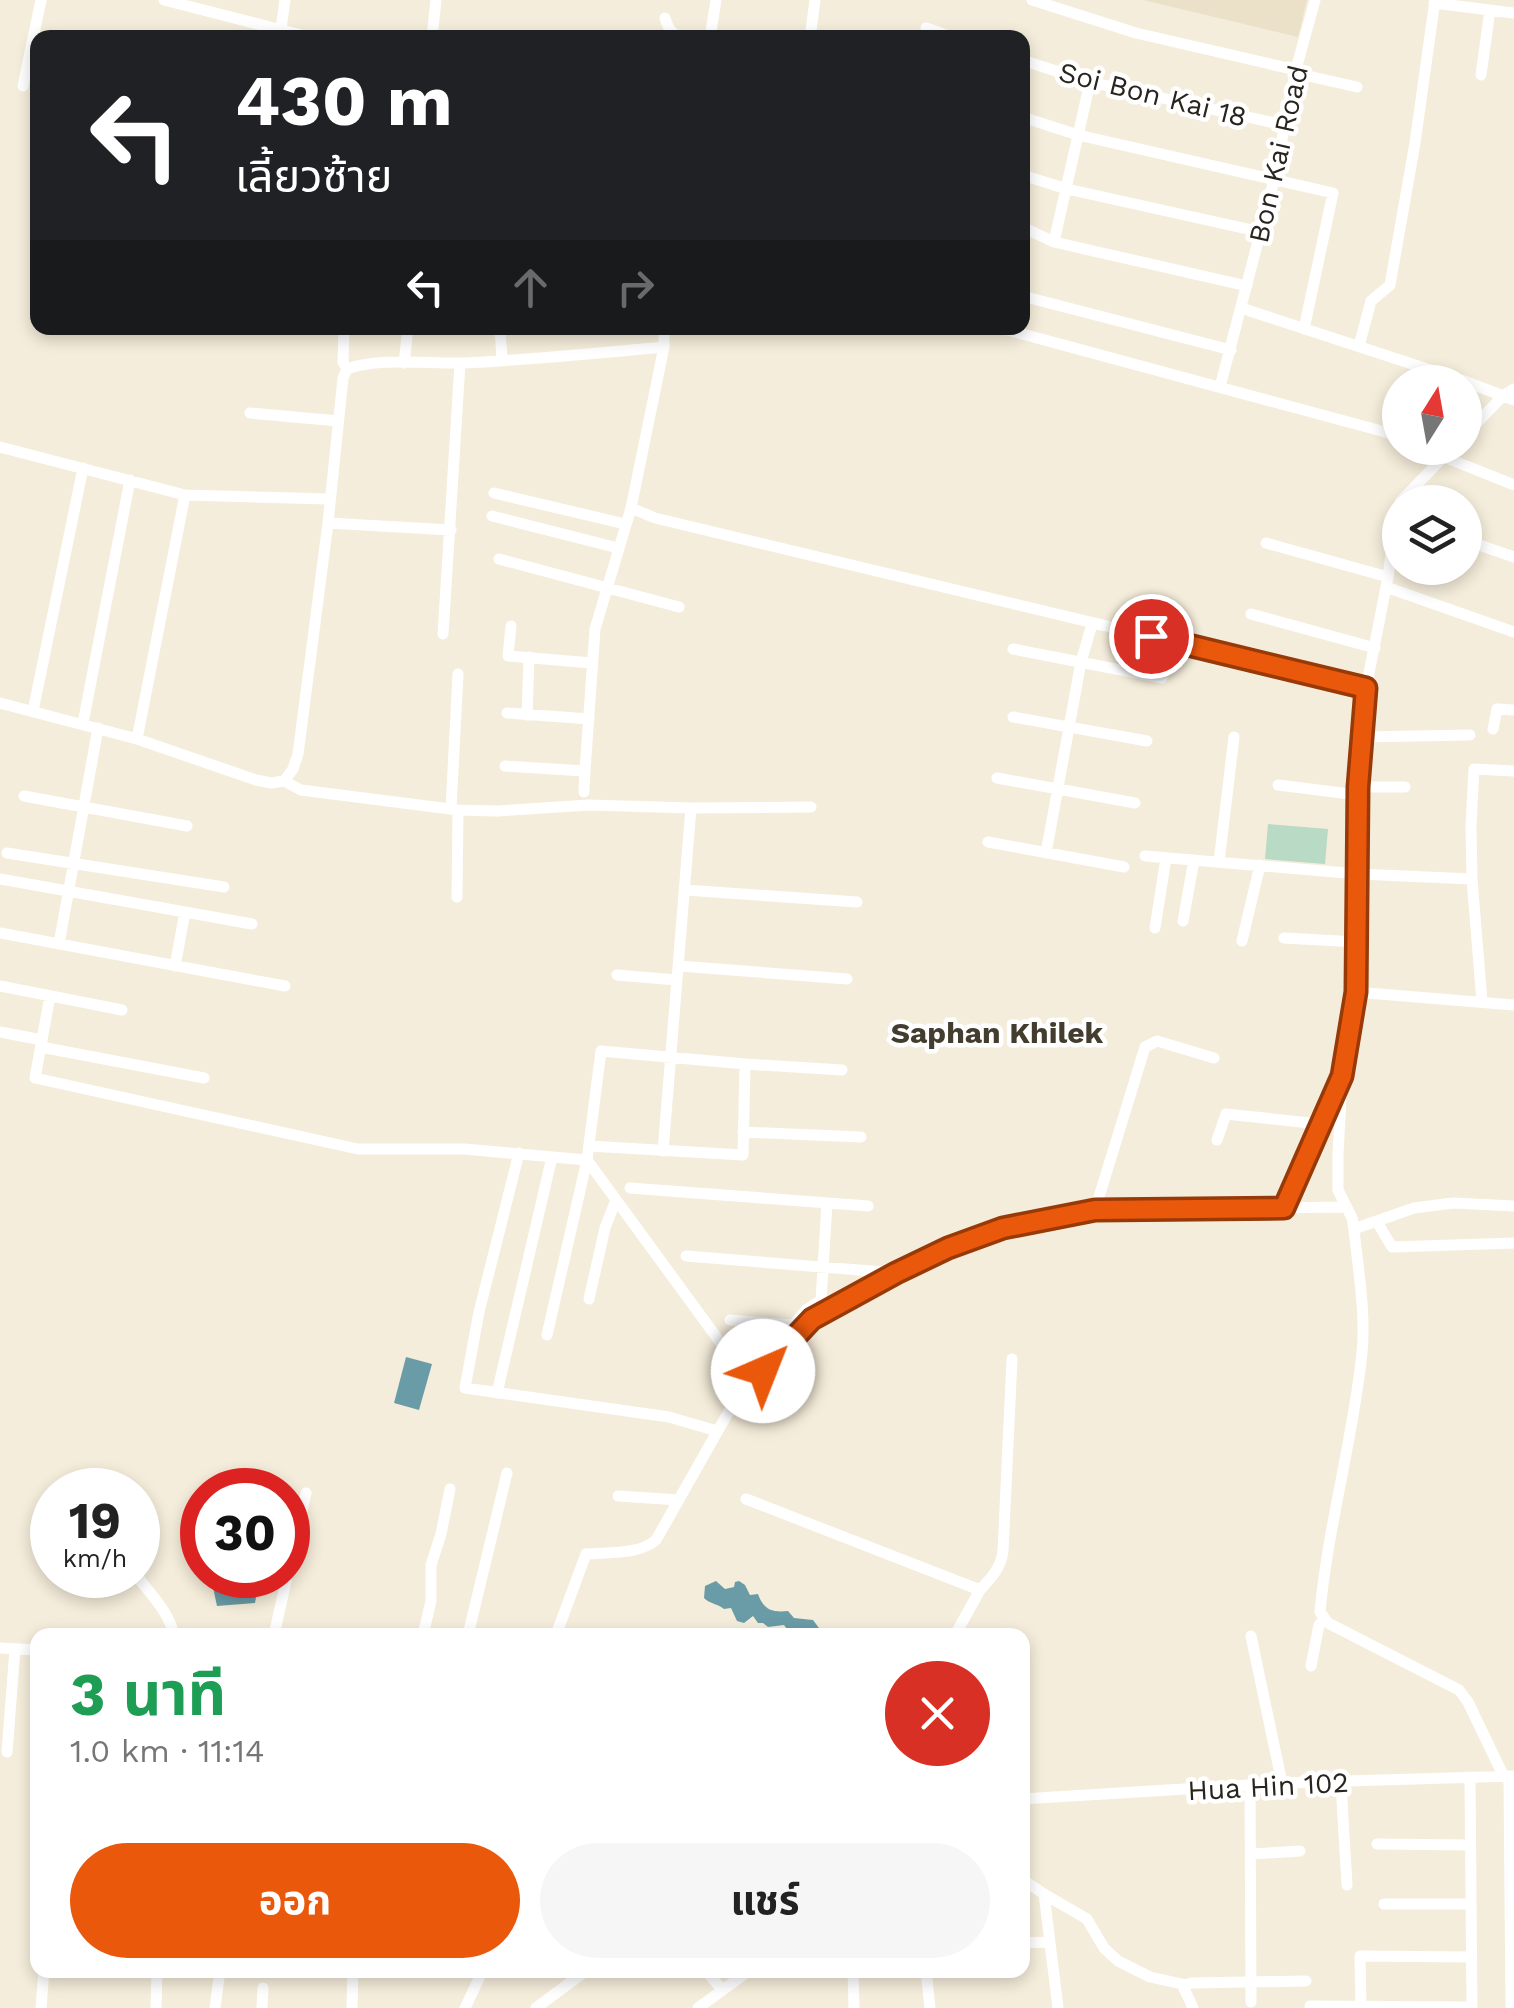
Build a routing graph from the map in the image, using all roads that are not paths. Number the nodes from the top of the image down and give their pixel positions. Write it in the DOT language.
graph roads {
  1 [pos="41,0"];
  2 [pos="164,0"];
  3 [pos="285,0"];
  4 [pos="436,0"];
  5 [pos="716,0"];
  6 [pos="815,0"];
  7 [pos="1032,0"];
  8 [pos="1315,0"];
  9 [pos="1434,2"];
  10 [pos="1490,10"];
  11 [pos="1514,13"];
  12 [pos="665,18"];
  13 [pos="926,28"];
  14 [pos="281,29"];
  15 [pos="34,30"];
  16 [pos="285,30"];
  17 [pos="433,30"];
  18 [pos="668,30"];
  19 [pos="711,30"];
  20 [pos="811,30"];
  21 [pos="932,30"];
  22 [pos="30,50"];
  23 [pos="1030,63"];
  24 [pos="1296,72"];
  25 [pos="1481,75"];
  26 [pos="1090,82"];
  27 [pos="22,86"];
  28 [pos="1357,87"];
  29 [pos="1030,120"];
  30 [pos="1284,125"];
  31 [pos="1078,135"];
  32 [pos="1030,177"];
  33 [pos="1274,180"];
  34 [pos="1067,189"];
  35 [pos="1030,232"];
  36 [pos="1261,232"];
  37 [pos="1054,242"];
  38 [pos="1247,286"];
  39 [pos="1030,298"];
  40 [pos="1241,308"];
  41 [pos="1304,329"];
  42 [pos="344,335"];
  43 [pos="407,335"];
  44 [pos="500,335"];
  45 [pos="664,335"];
  46 [pos="1026,335"];
  47 [pos="1359,346"];
  48 [pos="664,347"];
  49 [pos="1231,350"];
  50 [pos="502,360"];
  51 [pos="404,363"];
  52 [pos="460,363"];
  53 [pos="347,370"];
  54 [pos="1220,387"];
  55 [pos="1511,394"];
  56 [pos="250,412"];
  57 [pos="1482,420"];
  58 [pos="338,421"];
  59 [pos="1382,431"];
  60 [pos="0,447"];
  61 [pos="1434,465"];
  62 [pos="1476,465"];
  63 [pos="83,468"];
  64 [pos="130,480"];
  65 [pos="1416,485"];
  66 [pos="1514,485"];
  67 [pos="494,493"];
  68 [pos="185,495"];
  69 [pos="329,499"];
  70 [pos="631,508"];
  71 [pos="492,516"];
  72 [pos="328,524"];
  73 [pos="625,524"];
  74 [pos="450,530"];
  75 [pos="1266,544"];
  76 [pos="1482,546"];
  77 [pos="618,548"];
  78 [pos="1514,557"];
  79 [pos="498,558"];
  80 [pos="1382,580"];
  81 [pos="1386,585"];
  82 [pos="1395,585"];
  83 [pos="607,587"];
  84 [pos="679,606"];
  85 [pos="1251,614"];
  86 [pos="1092,624"];
  87 [pos="511,626"];
  88 [pos="1514,632"];
  89 [pos="443,634"];
  90 [pos="1375,648"];
  91 [pos="1014,649"];
  92 [pos="529,657"];
  93 [pos="1082,662"];
  94 [pos="592,664"];
  95 [pos="458,674"];
  96 [pos="1162,678"];
  97 [pos="1366,688"];
  98 [pos="0,703"];
  99 [pos="1514,710"];
  100 [pos="33,712"];
  101 [pos="507,713"];
  102 [pos="527,714"];
  103 [pos="1013,717"];
  104 [pos="588,719"];
  105 [pos="83,724"];
  106 [pos="98,728"];
  107 [pos="1069,728"];
  108 [pos="1494,729"];
  109 [pos="1470,735"];
  110 [pos="1234,737"];
  111 [pos="1362,737"];
  112 [pos="137,739"];
  113 [pos="1146,740"];
  114 [pos="505,766"];
  115 [pos="1514,770"];
  116 [pos="585,771"];
  117 [pos="997,778"];
  118 [pos="284,781"];
  119 [pos="1278,785"];
  120 [pos="1405,787"];
  121 [pos="1058,790"];
  122 [pos="1358,791"];
  123 [pos="584,792"];
  124 [pos="24,796"];
  125 [pos="1135,803"];
  126 [pos="84,807"];
  127 [pos="811,807"];
  128 [pos="691,808"];
  129 [pos="454,809"];
  130 [pos="187,826"];
  131 [pos="988,842"];
  132 [pos="7,853"];
  133 [pos="1046,853"];
  134 [pos="1145,856"];
  135 [pos="1166,858"];
  136 [pos="1194,860"];
  137 [pos="1219,862"];
  138 [pos="74,864"];
  139 [pos="1260,865"];
  140 [pos="1124,867"];
  141 [pos="1358,874"];
  142 [pos="0,880"];
  143 [pos="1472,880"];
  144 [pos="224,887"];
  145 [pos="685,890"];
  146 [pos="69,892"];
  147 [pos="458,897"];
  148 [pos="857,902"];
  149 [pos="185,912"];
  150 [pos="1183,922"];
  151 [pos="252,924"];
  152 [pos="1155,928"];
  153 [pos="0,934"];
  154 [pos="1284,938"];
  155 [pos="1242,941"];
  156 [pos="1357,942"];
  157 [pos="59,944"];
  158 [pos="174,966"];
  159 [pos="678,966"];
  160 [pos="617,975"];
  161 [pos="847,979"];
  162 [pos="677,980"];
  163 [pos="0,986"];
  164 [pos="284,986"];
  165 [pos="1356,992"];
  166 [pos="50,996"];
  167 [pos="1482,1002"];
  168 [pos="1514,1005"];
  169 [pos="122,1010"];
  170 [pos="0,1032"];
  171 [pos="42,1043"];
  172 [pos="671,1058"];
  173 [pos="1214,1058"];
  174 [pos="745,1064"];
  175 [pos="842,1070"];
  176 [pos="1342,1076"];
  177 [pos="204,1078"];
  178 [pos="1320,1124"];
  179 [pos="743,1132"];
  180 [pos="861,1137"];
  181 [pos="1217,1140"];
  182 [pos="589,1146"];
  183 [pos="663,1150"];
  184 [pos="518,1154"];
  185 [pos="552,1156"];
  186 [pos="587,1160"];
  187 [pos="630,1188"];
  188 [pos="616,1200"];
  189 [pos="826,1203"];
  190 [pos="868,1206"];
  191 [pos="1514,1206"];
  192 [pos="1346,1207"];
  193 [pos="1284,1208"];
  194 [pos="1095,1210"];
  195 [pos="1378,1222"];
  196 [pos="1354,1229"];
  197 [pos="1514,1243"];
  198 [pos="686,1256"];
  199 [pos="823,1266"];
  200 [pos="896,1273"];
  201 [pos="589,1299"];
  202 [pos="730,1320"];
  203 [pos="547,1336"];
  204 [pos="1012,1359"];
  205 [pos="750,1383"];
  206 [pos="497,1393"];
  207 [pos="717,1431"];
  208 [pos="506,1473"];
  209 [pos="450,1489"];
  210 [pos="618,1496"];
  211 [pos="746,1499"];
  212 [pos="679,1500"];
  213 [pos="980,1590"];
  214 [pos="154,1598"];
  215 [pos="282,1598"];
  216 [pos="1324,1620"];
  217 [pos="172,1628"];
  218 [pos="276,1628"];
  219 [pos="426,1628"];
  220 [pos="470,1628"];
  221 [pos="559,1628"];
  222 [pos="959,1628"];
  223 [pos="1251,1636"];
  224 [pos="0,1648"];
  225 [pos="15,1649"];
  226 [pos="30,1650"];
  227 [pos="1311,1666"];
  228 [pos="7,1752"];
  229 [pos="1509,1776"];
  230 [pos="1470,1778"];
  231 [pos="1282,1783"];
  232 [pos="1341,1783"];
  233 [pos="1250,1786"];
  234 [pos="1030,1799"];
  235 [pos="1378,1844"];
  236 [pos="1470,1845"];
  237 [pos="1512,1846"];
  238 [pos="1300,1851"];
  239 [pos="1252,1854"];
  240 [pos="1030,1884"];
  241 [pos="1346,1884"];
  242 [pos="1044,1894"];
  243 [pos="1384,1904"];
  244 [pos="1471,1904"];
  245 [pos="1512,1911"];
  246 [pos="1050,1942"];
  247 [pos="1030,1943"];
  248 [pos="1471,1957"];
  249 [pos="1512,1974"];
  250 [pos="43,1978"];
  251 [pos="158,1978"];
  252 [pos="219,1978"];
  253 [pos="353,1978"];
  254 [pos="479,1978"];
  255 [pos="576,1978"];
  256 [pos="712,1978"];
  257 [pos="739,1978"];
  258 [pos="853,1978"];
  259 [pos="927,1978"];
  260 [pos="1306,1981"];
  261 [pos="1251,1982"];
  262 [pos="1183,1986"];
  263 [pos="263,1988"];
  264 [pos="722,1990"];
  265 [pos="1251,2002"];
  266 [pos="1310,2006"];
  267 [pos="1361,2007"];
  268 [pos="1472,2007"];
  269 [pos="40,2008"];
  270 [pos="156,2008"];
  271 [pos="216,2008"];
  272 [pos="262,2008"];
  273 [pos="352,2008"];
  274 [pos="465,2008"];
  275 [pos="536,2008"];
  276 [pos="698,2008"];
  277 [pos="854,2008"];
  278 [pos="930,2008"];
  279 [pos="1058,2008"];
  280 [pos="1193,2008"];
  281 [pos="1512,2008"];
  1 -- 15 [label="street"];
  2 -- 14 [label="street"];
  3 -- 14 [label="street"];
  4 -- 17 [label="street"];
  5 -- 19 [label="street"];
  6 -- 20 [label="street"];
  7 -- 24 [label="street"];
  8 -- 24 [label="street, Bon Kai Road"];
  9 -- 10 [label="street"];
  9 -- 47 [label="street"];
  10 -- 11 [label="street"];
  10 -- 25 [label="street"];
  12 -- 18 [label="street"];
  13 -- 21 [label="street"];
  14 -- 16 [label="street"];
  22 -- 27 [label="street"];
  23 -- 26 [label="street, Soi Bon Kai 18"];
  24 -- 28 [label="street"];
  24 -- 30 [label="street, Bon Kai Road"];
  26 -- 30 [label="street, Soi Bon Kai 18"];
  26 -- 31 [label="street"];
  29 -- 31 [label="street"];
  30 -- 33 [label="street, Bon Kai Road"];
  31 -- 33 [label="street"];
  31 -- 34 [label="street"];
  32 -- 34 [label="street"];
  33 -- 36 [label="street, Bon Kai Road"];
  33 -- 41 [label="street"];
  34 -- 36 [label="street"];
  34 -- 37 [label="street"];
  35 -- 37 [label="street"];
  36 -- 38 [label="street, Bon Kai Road"];
  37 -- 38 [label="street"];
  38 -- 40 [label="street, Bon Kai Road"];
  39 -- 49 [label="street"];
  40 -- 41 [label="street"];
  40 -- 49 [label="street, Bon Kai Road"];
  41 -- 47 [label="street"];
  42 -- 53 [label="street"];
  43 -- 51 [label="street"];
  44 -- 50 [label="street"];
  45 -- 48 [label="street"];
  46 -- 54 [label="street"];
  47 -- 55 [label="street"];
  48 -- 50 [label="street"];
  48 -- 70 [label="street"];
  49 -- 54 [label="street, Bon Kai Road"];
  50 -- 52 [label="street"];
  51 -- 52 [label="street"];
  51 -- 53 [label="street"];
  52 -- 74 [label="street"];
  53 -- 58 [label="street"];
  54 -- 59 [label="street"];
  55 -- 57 [label="street"];
  56 -- 58 [label="street"];
  58 -- 69 [label="street"];
  60 -- 63 [label="street"];
  61 -- 65 [label="street"];
  62 -- 66 [label="street"];
  63 -- 64 [label="street"];
  63 -- 100 [label="street"];
  64 -- 68 [label="street"];
  64 -- 105 [label="street"];
  67 -- 73 [label="street"];
  68 -- 69 [label="street"];
  68 -- 112 [label="street"];
  69 -- 72 [label="street"];
  70 -- 73 [label="street"];
  70 -- 86 [label="street"];
  71 -- 77 [label="street"];
  72 -- 74 [label="street"];
  72 -- 118 [label="street"];
  73 -- 77 [label="street"];
  74 -- 89 [label="street"];
  75 -- 80 [label="street"];
  76 -- 78 [label="street"];
  77 -- 83 [label="street"];
  79 -- 83 [label="street"];
  81 -- 90 [label="street"];
  82 -- 88 [label="street"];
  83 -- 84 [label="street"];
  83 -- 94 [label="street"];
  85 -- 90 [label="street"];
  86 -- 93 [label="street"];
  86 -- 97 [label="street"];
  87 -- 92 [label="street"];
  90 -- 97 [label="street"];
  91 -- 93 [label="street"];
  92 -- 94 [label="street"];
  92 -- 102 [label="street"];
  93 -- 96 [label="street"];
  93 -- 107 [label="street"];
  94 -- 104 [label="street"];
  95 -- 129 [label="street"];
  97 -- 111 [label="street"];
  98 -- 100 [label="street"];
  99 -- 108 [label="street"];
  100 -- 105 [label="street"];
  101 -- 102 [label="street"];
  102 -- 104 [label="street"];
  103 -- 107 [label="street"];
  104 -- 116 [label="street"];
  105 -- 106 [label="street"];
  106 -- 112 [label="street"];
  106 -- 126 [label="street"];
  107 -- 113 [label="street"];
  107 -- 121 [label="street"];
  109 -- 111 [label="street"];
  110 -- 137 [label="street"];
  111 -- 122 [label="street"];
  112 -- 118 [label="street"];
  114 -- 116 [label="street"];
  115 -- 143 [label="street"];
  116 -- 123 [label="street"];
  117 -- 121 [label="street"];
  118 -- 129 [label="street"];
  119 -- 122 [label="street"];
  120 -- 122 [label="street"];
  121 -- 125 [label="street"];
  121 -- 133 [label="street"];
  122 -- 141 [label="street"];
  124 -- 126 [label="street"];
  126 -- 130 [label="street"];
  126 -- 138 [label="street"];
  127 -- 128 [label="street"];
  128 -- 129 [label="street"];
  128 -- 145 [label="street"];
  129 -- 147 [label="street"];
  131 -- 133 [label="street"];
  132 -- 138 [label="street"];
  133 -- 140 [label="street"];
  134 -- 135 [label="street"];
  135 -- 136 [label="street"];
  135 -- 152 [label="street"];
  136 -- 137 [label="street"];
  136 -- 150 [label="street"];
  137 -- 139 [label="street"];
  138 -- 144 [label="street"];
  138 -- 146 [label="street"];
  139 -- 141 [label="street"];
  139 -- 155 [label="street"];
  141 -- 143 [label="street"];
  141 -- 156 [label="street"];
  142 -- 146 [label="street"];
  143 -- 167 [label="street"];
  145 -- 148 [label="street"];
  145 -- 159 [label="street"];
  146 -- 149 [label="street"];
  146 -- 157 [label="street"];
  149 -- 151 [label="street"];
  149 -- 158 [label="street"];
  153 -- 157 [label="street"];
  154 -- 156 [label="street"];
  156 -- 165 [label="street"];
  157 -- 158 [label="street"];
  158 -- 164 [label="street"];
  159 -- 161 [label="street"];
  159 -- 162 [label="street"];
  160 -- 162 [label="street"];
  162 -- 172 [label="street"];
  163 -- 166 [label="street"];
  165 -- 167 [label="street"];
  165 -- 176 [label="street"];
  166 -- 169 [label="street"];
  166 -- 171 [label="street"];
  167 -- 168 [label="street"];
  170 -- 171 [label="street"];
  171 -- 177 [label="street"];
  171 -- 184 [label="street"];
  172 -- 174 [label="street"];
  172 -- 182 [label="street"];
  172 -- 183 [label="street"];
  173 -- 194 [label="street"];
  174 -- 175 [label="street"];
  174 -- 179 [label="street"];
  176 -- 178 [label="street"];
  176 -- 192 [label="street"];
  178 -- 181 [label="street"];
  178 -- 193 [label="street"];
  179 -- 180 [label="street"];
  179 -- 183 [label="street"];
  182 -- 183 [label="street"];
  182 -- 186 [label="street"];
  184 -- 185 [label="street"];
  184 -- 206 [label="street"];
  185 -- 186 [label="street"];
  185 -- 206 [label="street"];
  186 -- 188 [label="street"];
  186 -- 203 [label="street"];
  187 -- 189 [label="street"];
  188 -- 201 [label="street"];
  188 -- 205 [label="street"];
  189 -- 190 [label="street"];
  189 -- 199 [label="street"];
  191 -- 195 [label="street"];
  192 -- 193 [label="street"];
  192 -- 196 [label="street"];
  193 -- 194 [label="street"];
  194 -- 200 [label="street"];
  195 -- 196 [label="street"];
  195 -- 197 [label="street"];
  196 -- 216 [label="street"];
  198 -- 199 [label="street"];
  199 -- 200 [label="street"];
  199 -- 202 [label="street"];
  200 -- 205 [label="street"];
  204 -- 213 [label="street"];
  205 -- 207 [label="street"];
  206 -- 207 [label="street"];
  207 -- 212 [label="street"];
  208 -- 220 [label="street"];
  209 -- 219 [label="street"];
  210 -- 212 [label="street"];
  211 -- 213 [label="street"];
  212 -- 221 [label="street"];
  213 -- 222 [label="street"];
  214 -- 217 [label="street"];
  215 -- 218 [label="street"];
  216 -- 227 [label="street"];
  216 -- 229 [label="street"];
  223 -- 231 [label="street"];
  224 -- 225 [label="street"];
  225 -- 226 [label="street"];
  225 -- 228 [label="street"];
  229 -- 230 [label="street, Hua Hin 102"];
  229 -- 237 [label="street"];
  230 -- 232 [label="street, Hua Hin 102"];
  230 -- 236 [label="street"];
  231 -- 232 [label="street, Hua Hin 102"];
  231 -- 233 [label="street, Hua Hin 102"];
  232 -- 241 [label="street"];
  233 -- 234 [label="street, Hua Hin 102"];
  233 -- 239 [label="street"];
  235 -- 236 [label="street"];
  236 -- 244 [label="street"];
  237 -- 245 [label="street"];
  238 -- 239 [label="street"];
  239 -- 261 [label="street"];
  240 -- 242 [label="street"];
  242 -- 246 [label="street"];
  242 -- 262 [label="street"];
  243 -- 244 [label="street"];
  244 -- 248 [label="street"];
  245 -- 249 [label="street"];
  246 -- 247 [label="street"];
  246 -- 279 [label="street"];
  248 -- 267 [label="street"];
  248 -- 268 [label="street"];
  249 -- 281 [label="street"];
  250 -- 269 [label="street"];
  251 -- 270 [label="street"];
  252 -- 271 [label="street"];
  253 -- 273 [label="street"];
  254 -- 274 [label="street"];
  255 -- 275 [label="street"];
  256 -- 264 [label="street"];
  257 -- 264 [label="street"];
  258 -- 277 [label="street"];
  259 -- 278 [label="street"];
  260 -- 261 [label="street"];
  261 -- 262 [label="street"];
  261 -- 265 [label="street"];
  262 -- 280 [label="street"];
  263 -- 272 [label="street"];
  264 -- 276 [label="street"];
  266 -- 267 [label="street"];
  267 -- 268 [label="street"];
}
